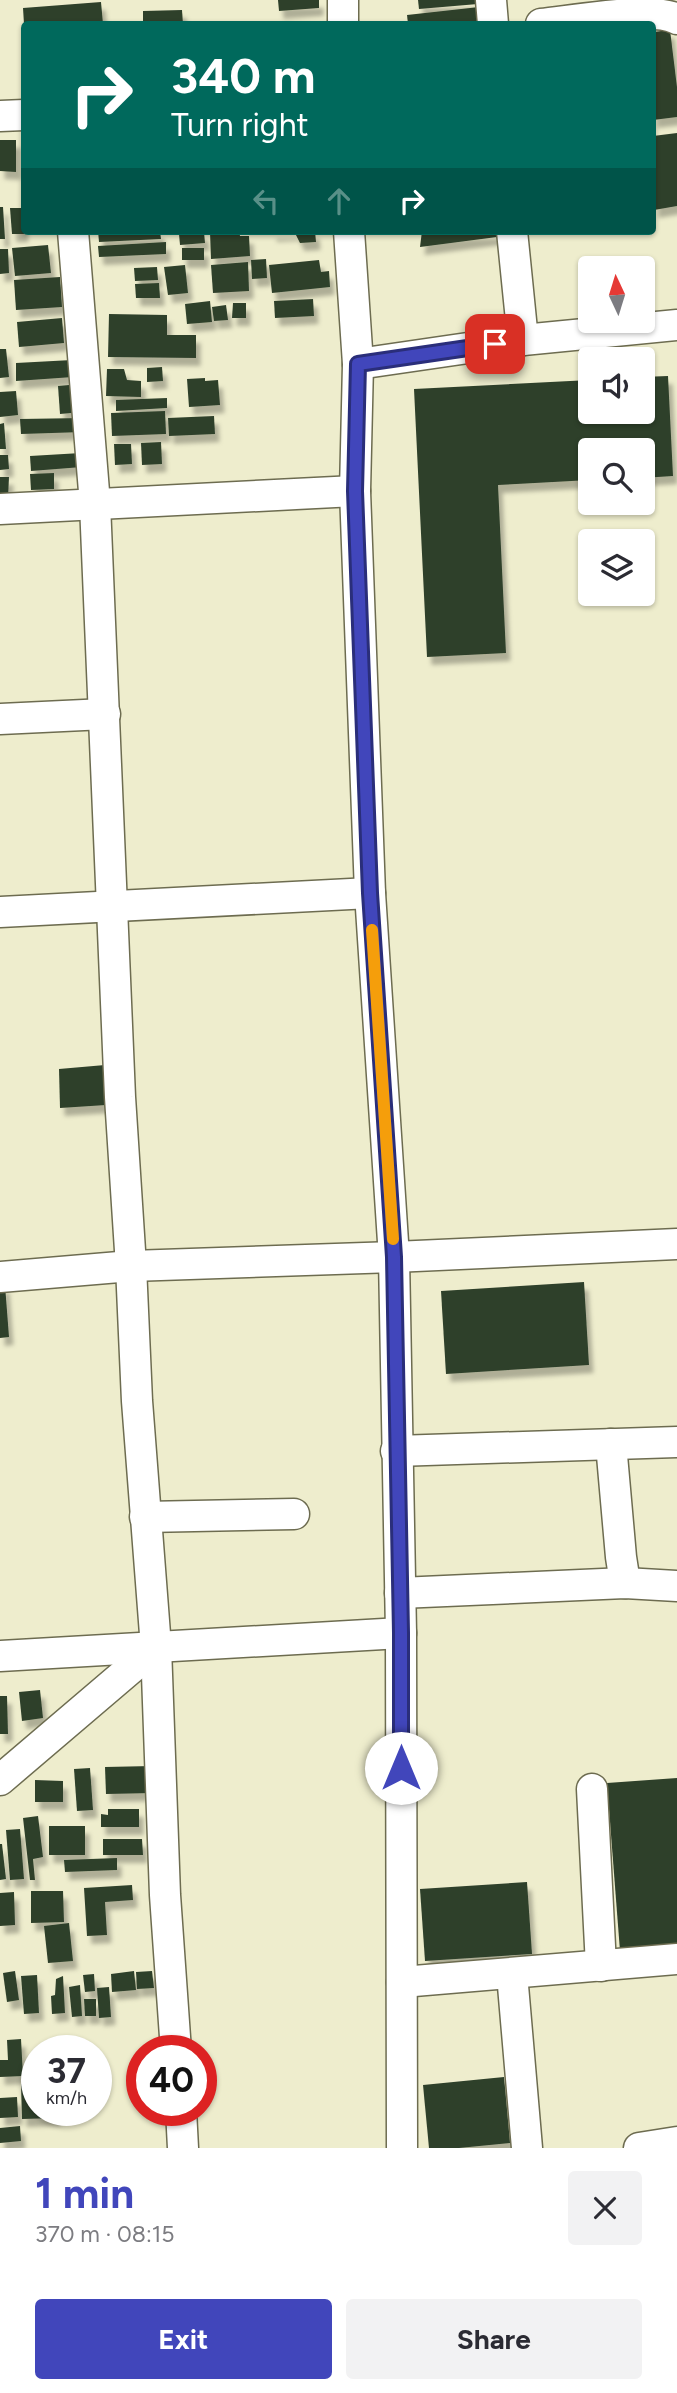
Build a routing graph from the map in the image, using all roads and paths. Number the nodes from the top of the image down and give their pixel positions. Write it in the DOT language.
graph roads {
  1 [pos="343,0"];
  2 [pos="491,0"];
  3 [pos="677,19"];
  4 [pos="343,21"];
  5 [pos="493,21"];
  6 [pos="572,21"];
  7 [pos="21,115"];
  8 [pos="0,116"];
  9 [pos="73,235"];
  10 [pos="349,235"];
  11 [pos="512,235"];
  12 [pos="677,325"];
  13 [pos="523,340"];
  14 [pos="358,364"];
  15 [pos="355,491"];
  16 [pos="95,504"];
  17 [pos="0,509"];
  18 [pos="104,714"];
  19 [pos="0,719"];
  20 [pos="370,893"];
  21 [pos="113,906"];
  22 [pos="0,912"];
  23 [pos="677,1244"];
  24 [pos="394,1257"];
  25 [pos="131,1266"];
  26 [pos="0,1277"];
  27 [pos="677,1443"];
  28 [pos="611,1444"];
  29 [pos="396,1451"];
  30 [pos="294,1514"];
  31 [pos="145,1517"];
  32 [pos="625,1583"];
  33 [pos="677,1586"];
  34 [pos="400,1593"];
  35 [pos="401,1633"];
  36 [pos="156,1647"];
  37 [pos="0,1656"];
  38 [pos="0,1780"];
  39 [pos="592,1790"];
  40 [pos="677,1959"];
  41 [pos="601,1966"];
  42 [pos="512,1974"];
  43 [pos="402,1982"];
  44 [pos="175,2035"];
  45 [pos="182,2126"];
  46 [pos="677,2142"];
  47 [pos="183,2148"];
  48 [pos="401,2148"];
  49 [pos="527,2148"];
  50 [pos="639,2148"];
  1 -- 4 [label="street"];
  2 -- 5 [label="street"];
  3 -- 6 [label="street"];
  7 -- 8 [label="street"];
  9 -- 16 [label="street"];
  10 -- 14 [label="street"];
  11 -- 13 [label="street"];
  12 -- 13 [label="street"];
  13 -- 14 [label="street"];
  14 -- 15 [label="street"];
  15 -- 16 [label="street"];
  15 -- 20 [label="street"];
  16 -- 17 [label="street"];
  16 -- 18 [label="street"];
  18 -- 19 [label="street"];
  18 -- 21 [label="street"];
  20 -- 21 [label="street"];
  20 -- 24 [label="street"];
  21 -- 22 [label="street"];
  21 -- 25 [label="street"];
  23 -- 24 [label="street"];
  24 -- 25 [label="street"];
  24 -- 29 [label="street"];
  25 -- 26 [label="street"];
  25 -- 31 [label="street"];
  27 -- 28 [label="street"];
  28 -- 29 [label="street"];
  28 -- 32 [label="street"];
  29 -- 34 [label="street"];
  30 -- 31 [label="street"];
  31 -- 36 [label="street"];
  32 -- 33 [label="street"];
  32 -- 34 [label="street"];
  34 -- 35 [label="street"];
  35 -- 36 [label="street"];
  35 -- 43 [label="street"];
  36 -- 37 [label="street"];
  36 -- 38 [label="street"];
  36 -- 44 [label="street"];
  39 -- 41 [label="street"];
  40 -- 41 [label="street"];
  41 -- 42 [label="street"];
  42 -- 43 [label="street"];
  42 -- 49 [label="street"];
  43 -- 48 [label="street"];
  45 -- 47 [label="street"];
  46 -- 50 [label="street"];
}
